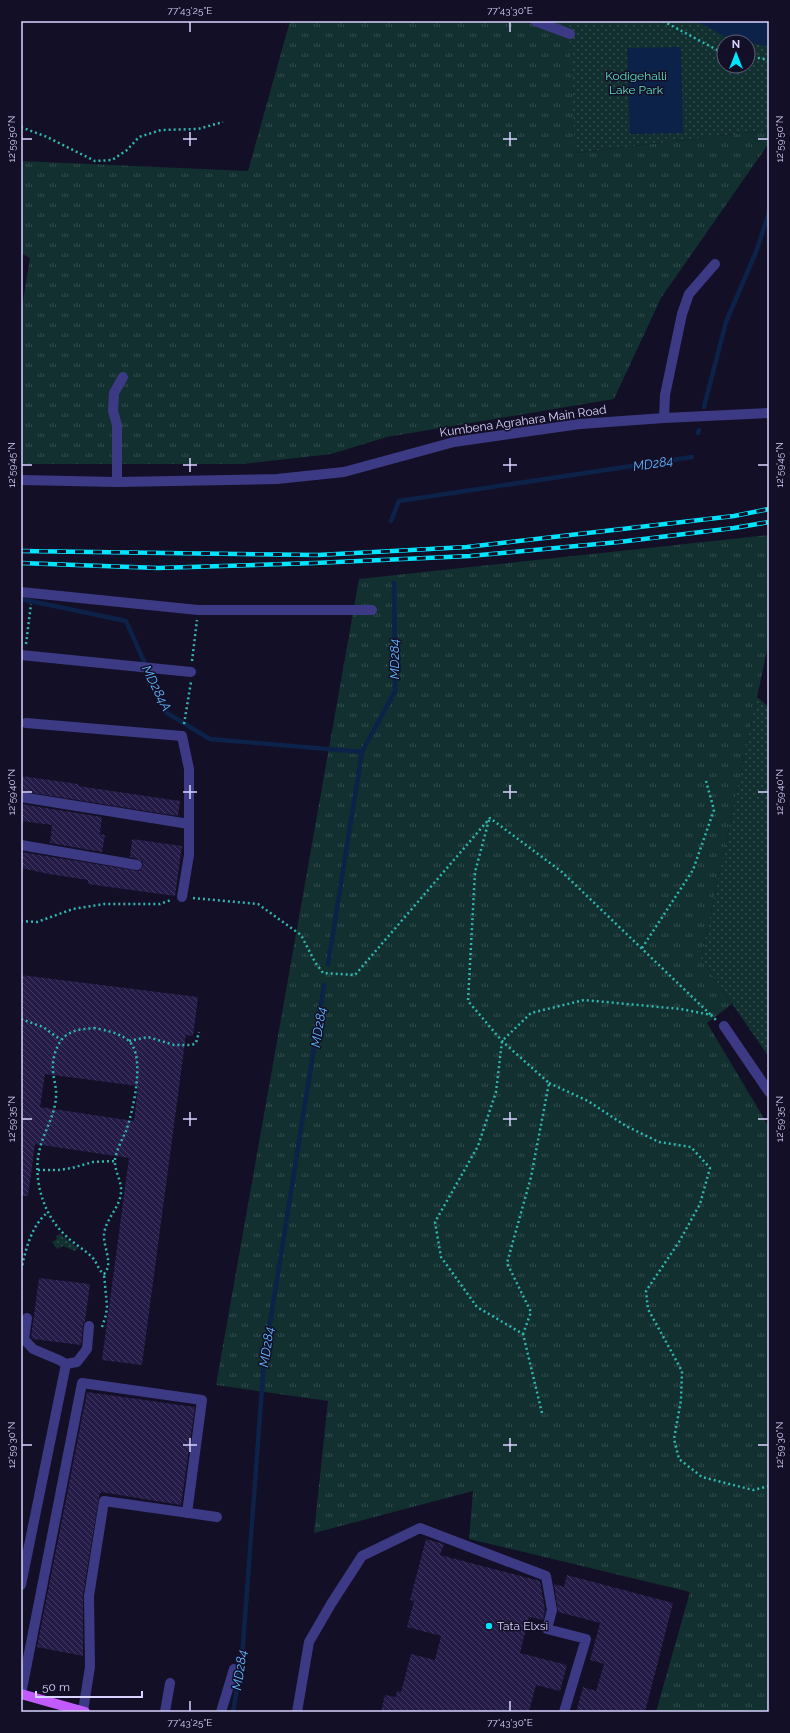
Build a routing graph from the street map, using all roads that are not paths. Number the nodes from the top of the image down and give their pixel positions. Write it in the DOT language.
graph roads {
  1 [pos="535,21"];
  2 [pos="570,34"];
  3 [pos="715,264"];
  4 [pos="123,377"];
  5 [pos="769,412"];
  6 [pos="664,418"];
  7 [pos="21,480"];
  8 [pos="117,482"];
  9 [pos="21,592"];
  10 [pos="372,610"];
  11 [pos="23,655"];
  12 [pos="191,672"];
  13 [pos="26,723"];
  14 [pos="21,797"];
  15 [pos="189,824"];
  16 [pos="21,845"];
  17 [pos="137,865"];
  18 [pos="182,897"];
  19 [pos="724,1026"];
  20 [pos="769,1092"];
  21 [pos="27,1318"];
  22 [pos="89,1326"];
  23 [pos="66,1364"];
  24 [pos="186,1513"];
  25 [pos="217,1517"];
  26 [pos="21,1585"];
  27 [pos="234,1669"];
  28 [pos="170,1683"];
  29 [pos="21,1694"];
  30 [pos="84,1712"];
  31 [pos="164,1712"];
  32 [pos="221,1712"];
  33 [pos="297,1712"];
  34 [pos="564,1712"];
  1 -- 2 [label="street"];
  3 -- 6 [label="street"];
  4 -- 8 [label="street"];
  5 -- 6 [label="street, Kumbena Agrahara Main Road"];
  6 -- 8 [label="street, Kumbena Agrahara Main Road"];
  7 -- 8 [label="street, Kumbena Agrahara Main Road"];
  9 -- 10 [label="street"];
  11 -- 12 [label="street"];
  13 -- 15 [label="street"];
  14 -- 15 [label="street"];
  15 -- 18 [label="street"];
  16 -- 17 [label="street"];
  19 -- 20 [label="street"];
  21 -- 23 [label="street"];
  22 -- 23 [label="street"];
  23 -- 26 [label="street"];
  24 -- 25 [label="street"];
  24 -- 29 [label="street"];
  24 -- 30 [label="street"];
  27 -- 32 [label="street"];
  28 -- 31 [label="street"];
  29 -- 30 [label="main road"];
  33 -- 34 [label="street"];
}
